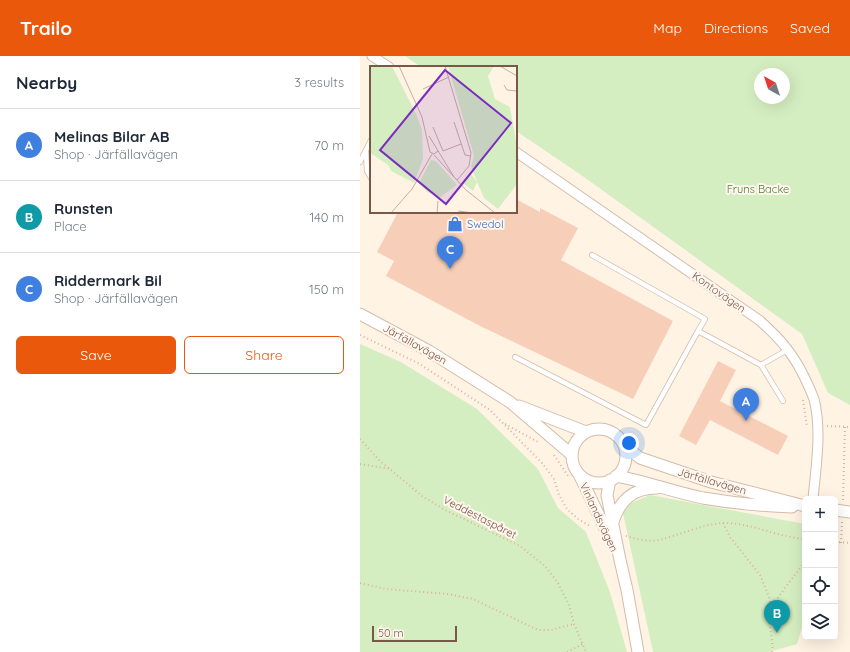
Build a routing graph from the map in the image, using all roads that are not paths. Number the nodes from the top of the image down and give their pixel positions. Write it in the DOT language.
graph roads {
  1 [pos="372,56"];
  2 [pos="387,66"];
  3 [pos="370,142"];
  4 [pos="366,151"];
  5 [pos="517,153"];
  6 [pos="360,162"];
  7 [pos="370,176"];
  8 [pos="592,255"];
  9 [pos="360,314"];
  10 [pos="698,331"];
  11 [pos="789,349"];
  12 [pos="515,357"];
  13 [pos="761,364"];
  14 [pos="783,401"];
  15 [pos="510,402"];
  16 [pos="586,432"];
  17 [pos="624,445"];
  18 [pos="572,455"];
  19 [pos="574,476"];
  20 [pos="613,478"];
  21 [pos="665,488"];
  22 [pos="813,496"];
  23 [pos="802,506"];
  24 [pos="802,507"];
  25 [pos="613,523"];
  26 [pos="620,560"];
  27 [pos="638,652"];
  1 -- 2 [label="street"];
  3 -- 4 [label="lane"];
  4 -- 6 [label="lane"];
  4 -- 7 [label="lane"];
  5 -- 11 [label="street, Kontovägen"];
  8 -- 10 [label="lane"];
  9 -- 15 [label="street, Järfällavägen"];
  10 -- 12 [label="lane"];
  10 -- 13 [label="lane"];
  11 -- 13 [label="lane"];
  11 -- 22 [label="street, Kontovägen"];
  13 -- 14 [label="lane"];
  15 -- 16 [label="street, Järfällavägen"];
  15 -- 18 [label="street, Järfällavägen"];
  16 -- 17 [label="street"];
  16 -- 18 [label="street"];
  17 -- 20 [label="street"];
  17 -- 23 [label="street, Järfällavägen"];
  18 -- 19 [label="street"];
  19 -- 20 [label="street"];
  19 -- 26 [label="street, Vinlandsvägen"];
  20 -- 21 [label="street, Järfällavägen"];
  20 -- 25 [label="street, Vinlandsvägen"];
  21 -- 24 [label="street, Järfällavägen"];
  21 -- 25 [label="street"];
  25 -- 26 [label="street, Vinlandsvägen"];
  26 -- 27 [label="street, Vinlandsvägen"];
}
